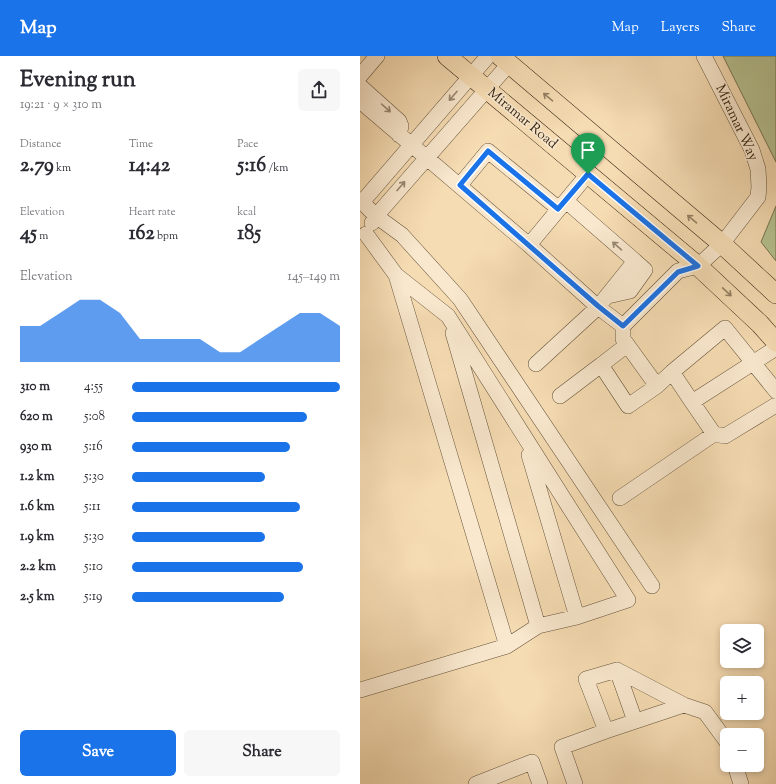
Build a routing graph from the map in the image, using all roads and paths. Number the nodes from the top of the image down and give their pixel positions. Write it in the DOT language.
graph roads {
  1 [pos="377,56"];
  2 [pos="447,56"];
  3 [pos="488,56"];
  4 [pos="704,56"];
  5 [pos="504,60"];
  6 [pos="360,76"];
  7 [pos="471,76"];
  8 [pos="360,86"];
  9 [pos="486,89"];
  10 [pos="360,101"];
  11 [pos="399,135"];
  12 [pos="411,145"];
  13 [pos="426,158"];
  14 [pos="588,174"];
  15 [pos="460,185"];
  16 [pos="362,201"];
  17 [pos="562,205"];
  18 [pos="376,216"];
  19 [pos="363,235"];
  20 [pos="722,244"];
  21 [pos="529,245"];
  22 [pos="698,266"];
  23 [pos="396,276"];
  24 [pos="776,294"];
  25 [pos="603,301"];
  26 [pos="448,316"];
  27 [pos="623,326"];
  28 [pos="776,342"];
  29 [pos="628,345"];
  30 [pos="776,348"];
  31 [pos="753,363"];
  32 [pos="536,364"];
  33 [pos="601,364"];
  34 [pos="672,372"];
  35 [pos="657,386"];
  36 [pos="776,391"];
  37 [pos="560,396"];
  38 [pos="692,402"];
  39 [pos="776,405"];
  40 [pos="714,434"];
  41 [pos="523,437"];
  42 [pos="620,498"];
  43 [pos="652,586"];
  44 [pos="577,617"];
  45 [pos="538,626"];
  46 [pos="507,646"];
  47 [pos="617,670"];
  48 [pos="360,690"];
  49 [pos="684,705"];
  50 [pos="635,721"];
  51 [pos="606,731"];
  52 [pos="720,732"];
  53 [pos="737,772"];
  54 [pos="476,784"];
  55 [pos="540,784"];
  56 [pos="575,784"];
  57 [pos="741,784"];
  1 -- 6 [label="street"];
  2 -- 7 [label="main road, Miramar Road"];
  3 -- 7 [label="street"];
  4 -- 20 [label="street, Miramar Way"];
  5 -- 9 [label="street"];
  20 -- 5 [label="main road, one-way"];
  7 -- 9 [label="main road, Miramar Road"];
  7 -- 12 [label="street, one-way"];
  8 -- 11 [label="street, one-way"];
  9 -- 13 [label="street"];
  9 -- 14 [label="main road, Miramar Road"];
  10 -- 11 [label="street"];
  11 -- 12 [label="street"];
  12 -- 13 [label="street"];
  12 -- 16 [label="street"];
  13 -- 15 [label="street"];
  18 -- 13 [label="street, one-way"];
  14 -- 17 [label="street"];
  14 -- 22 [label="main road, Miramar Road"];
  15 -- 17 [label="street"];
  15 -- 21 [label="street"];
  16 -- 18 [label="street"];
  17 -- 21 [label="street"];
  25 -- 17 [label="street, one-way"];
  18 -- 19 [label="street"];
  18 -- 43 [label="street"];
  19 -- 23 [label="street"];
  20 -- 22 [label="street, Miramar Way"];
  20 -- 24 [label="main road"];
  21 -- 25 [label="street"];
  22 -- 27 [label="street"];
  22 -- 28 [label="main road, Miramar Road, one-way"];
  23 -- 26 [label="street"];
  23 -- 46 [label="street"];
  25 -- 27 [label="street"];
  25 -- 32 [label="street"];
  26 -- 41 [label="street"];
  26 -- 45 [label="street"];
  27 -- 29 [label="street"];
  29 -- 33 [label="street"];
  29 -- 35 [label="street"];
  30 -- 31 [label="street"];
  31 -- 34 [label="street"];
  31 -- 36 [label="street"];
  31 -- 38 [label="street"];
  33 -- 35 [label="street"];
  33 -- 37 [label="street"];
  34 -- 35 [label="street"];
  34 -- 38 [label="street"];
  38 -- 40 [label="street"];
  39 -- 40 [label="street"];
  40 -- 42 [label="street"];
  41 -- 44 [label="street"];
  41 -- 44 [label="street"];
  44 -- 45 [label="street"];
  45 -- 46 [label="street"];
  46 -- 48 [label="street"];
  47 -- 49 [label="street"];
  47 -- 50 [label="street"];
  47 -- 51 [label="street"];
  49 -- 50 [label="street"];
  49 -- 52 [label="street"];
  50 -- 51 [label="street"];
  51 -- 56 [label="street"];
  53 -- 57 [label="street"];
  54 -- 55 [label="street"];
}
